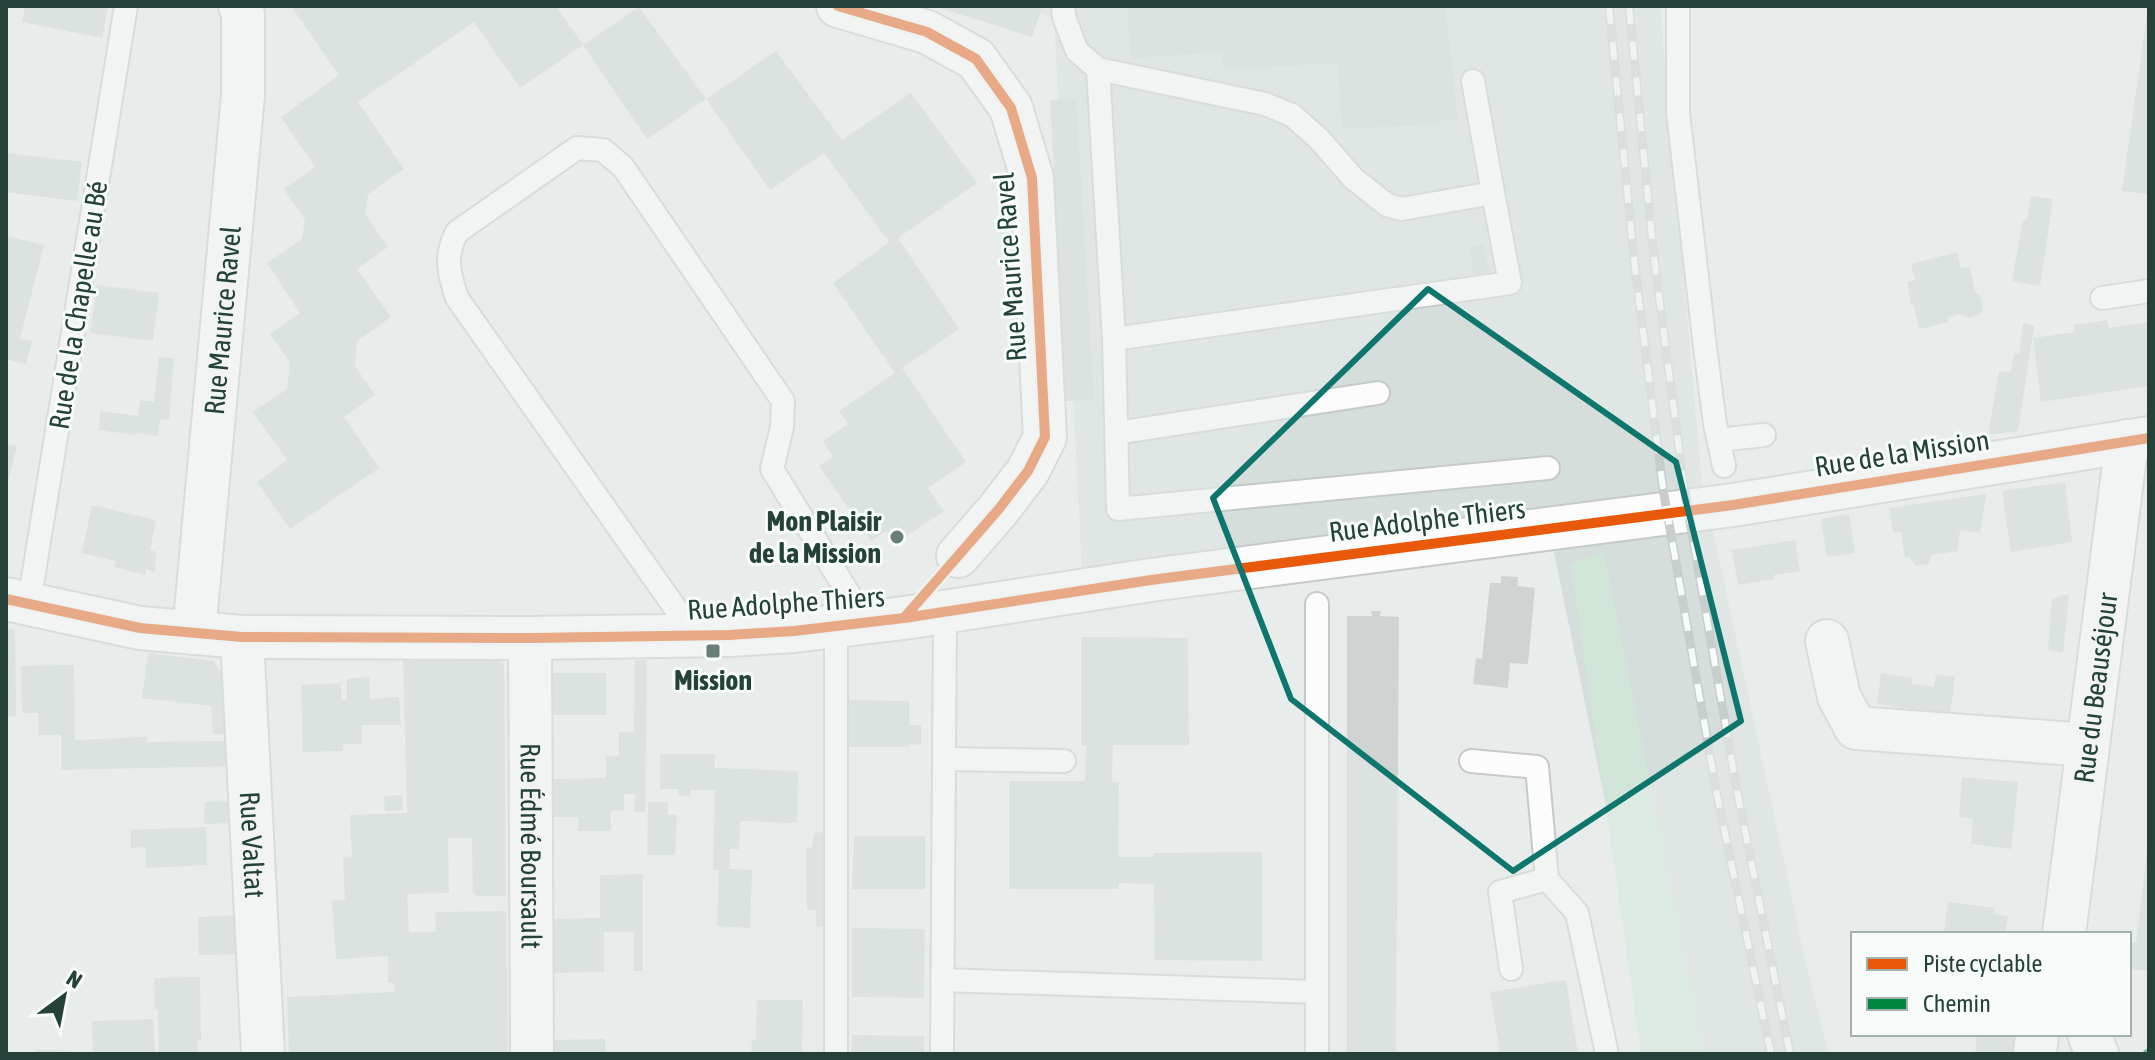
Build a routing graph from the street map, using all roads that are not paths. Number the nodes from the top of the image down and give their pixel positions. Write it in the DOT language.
graph roads {
  1 [pos="126,6"];
  2 [pos="240,6"];
  3 [pos="838,6"];
  4 [pos="1063,6"];
  5 [pos="1678,6"];
  6 [pos="1098,69"];
  7 [pos="1473,81"];
  8 [pos="1493,193"];
  9 [pos="2149,291"];
  10 [pos="2102,298"];
  11 [pos="1114,339"];
  12 [pos="1378,393"];
  13 [pos="1116,433"];
  14 [pos="1764,435"];
  15 [pos="1719,440"];
  16 [pos="2138,440"];
  17 [pos="1724,466"];
  18 [pos="1548,468"];
  19 [pos="1662,514"];
  20 [pos="958,556"];
  21 [pos="18,601"];
  22 [pos="1317,604"];
  23 [pos="945,611"];
  24 [pos="851,624"];
  25 [pos="194,633"];
  26 [pos="695,636"];
  27 [pos="242,637"];
  28 [pos="530,638"];
  29 [pos="1827,641"];
  30 [pos="2088,745"];
  31 [pos="944,759"];
  32 [pos="1064,761"];
  33 [pos="1471,761"];
  34 [pos="1547,879"];
  35 [pos="2064,932"];
  36 [pos="1511,969"];
  37 [pos="942,980"];
  38 [pos="1317,992"];
  39 [pos="263,1054"];
  40 [pos="532,1054"];
  41 [pos="836,1054"];
  42 [pos="942,1054"];
  43 [pos="1317,1054"];
  44 [pos="1607,1054"];
  1 -- 21 [label="lane, Rue de la Chapelle au Bé"];
  2 -- 25 [label="street, Rue Maurice Ravel"];
  3 -- 20 [label="street, Rue Maurice Ravel"];
  4 -- 6 [label="lane"];
  5 -- 15 [label="lane"];
  6 -- 8 [label="lane"];
  6 -- 11 [label="lane"];
  7 -- 8 [label="lane"];
  8 -- 11 [label="lane"];
  9 -- 10 [label="lane"];
  11 -- 13 [label="lane"];
  12 -- 13 [label="lane"];
  13 -- 18 [label="lane"];
  14 -- 15 [label="lane"];
  15 -- 17 [label="lane"];
  16 -- 19 [label="street, Rue de la Mission"];
  16 -- 30 [label="street, Rue du Beauséjour"];
  19 -- 23 [label="street, Rue Adolphe Thiers"];
  21 -- 25 [label="street, Rue Adolphe Thiers"];
  22 -- 38 [label="lane"];
  23 -- 24 [label="street, Rue Adolphe Thiers"];
  23 -- 31 [label="lane"];
  24 -- 26 [label="street, Rue Adolphe Thiers"];
  24 -- 26 [label="lane"];
  24 -- 41 [label="lane"];
  25 -- 27 [label="street, Rue Adolphe Thiers"];
  26 -- 28 [label="street, Rue Adolphe Thiers"];
  27 -- 28 [label="street, Rue Adolphe Thiers"];
  27 -- 39 [label="street, Rue Valtat"];
  28 -- 40 [label="street, Rue Édmé Boursault"];
  29 -- 30 [label="street"];
  30 -- 35 [label="street, Rue du Beauséjour"];
  31 -- 32 [label="lane"];
  31 -- 37 [label="lane"];
  33 -- 34 [label="lane"];
  34 -- 36 [label="lane"];
  34 -- 44 [label="lane"];
  37 -- 38 [label="lane"];
  37 -- 42 [label="lane"];
  38 -- 43 [label="lane"];
}
